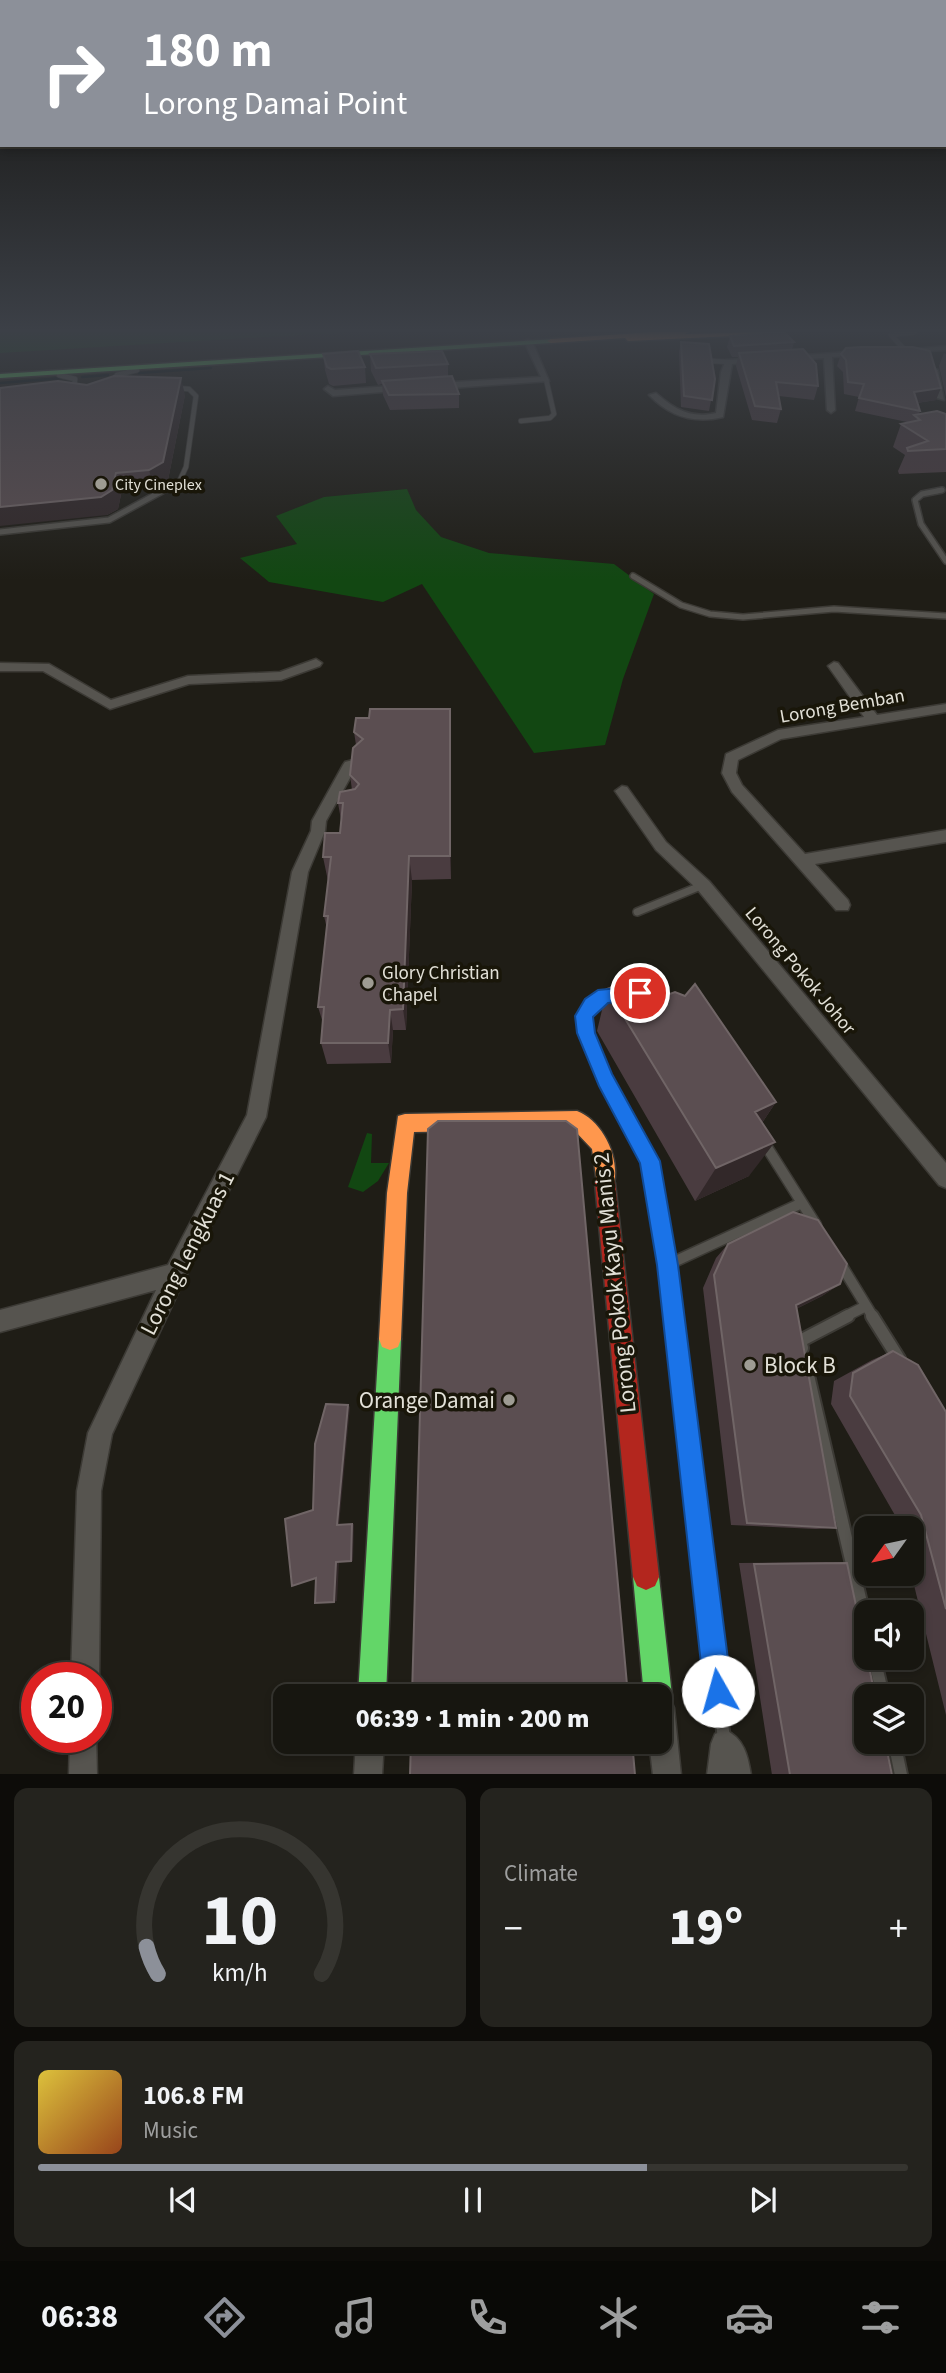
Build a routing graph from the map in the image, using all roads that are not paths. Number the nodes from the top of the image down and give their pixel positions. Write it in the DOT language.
graph roads {
  1 [pos="193,415"];
  2 [pos="553,415"];
  3 [pos="680,415"];
  4 [pos="720,415"];
  5 [pos="522,421"];
  6 [pos="942,490"];
  7 [pos="0,532"];
  8 [pos="946,561"];
  9 [pos="633,576"];
  10 [pos="946,616"];
  11 [pos="316,663"];
  12 [pos="834,666"];
  13 [pos="0,667"];
  14 [pos="946,708"];
  15 [pos="872,718"];
  16 [pos="357,764"];
  17 [pos="622,791"];
  18 [pos="340,807"];
  19 [pos="317,831"];
  20 [pos="946,836"];
  21 [pos="804,860"];
  22 [pos="703,884"];
  23 [pos="842,905"];
  24 [pos="637,912"];
  25 [pos="624,995"];
  26 [pos="760,1136"];
  27 [pos="946,1178"];
  28 [pos="802,1202"];
  29 [pos="824,1237"];
  30 [pos="831,1248"];
  31 [pos="667,1265"];
  32 [pos="175,1273"];
  33 [pos="866,1306"];
  34 [pos="0,1321"];
  35 [pos="902,1365"];
  36 [pos="860,1600"];
  37 [pos="85,1662"];
  38 [pos="373,1684"];
  39 [pos="658,1684"];
  40 [pos="724,1744"];
  41 [pos="84,1753"];
  42 [pos="369,1754"];
  43 [pos="665,1754"];
  44 [pos="897,1754"];
  45 [pos="83,1774"];
  46 [pos="368,1774"];
  47 [pos="667,1774"];
  48 [pos="721,1774"];
  49 [pos="737,1774"];
  50 [pos="901,1774"];
  1 -- 7 [label="lane"];
  2 -- 5 [label="lane"];
  3 -- 4 [label="street"];
  6 -- 8 [label="lane"];
  9 -- 10 [label="lane"];
  11 -- 13 [label="street"];
  12 -- 15 [label="street"];
  14 -- 15 [label="street, Lorong Bemban"];
  15 -- 21 [label="street, Lorong Bemban"];
  16 -- 19 [label="street, Lorong Lengkuas 1"];
  17 -- 22 [label="street, Lorong Pokok Johor"];
  18 -- 19 [label="street, Lorong Lengkuas 1"];
  19 -- 32 [label="street, Lorong Lengkuas 1"];
  20 -- 21 [label="street"];
  21 -- 23 [label="street"];
  22 -- 24 [label="lane"];
  22 -- 27 [label="street, Lorong Pokok Johor"];
  25 -- 31 [label="lane"];
  26 -- 28 [label="lane"];
  28 -- 29 [label="lane"];
  28 -- 31 [label="lane"];
  30 -- 33 [label="lane"];
  31 -- 40 [label="lane"];
  32 -- 34 [label="street"];
  32 -- 37 [label="street, Lorong Lengkuas 1"];
  33 -- 35 [label="lane"];
  33 -- 36 [label="lane"];
  38 -- 39 [label="main road, Lorong Pokok Kayu Manis 2"];
  40 -- 48 [label="street"];
  40 -- 49 [label="street"];
  41 -- 45 [label="street"];
  42 -- 46 [label="street"];
  43 -- 47 [label="street"];
  44 -- 50 [label="lane"];
}
